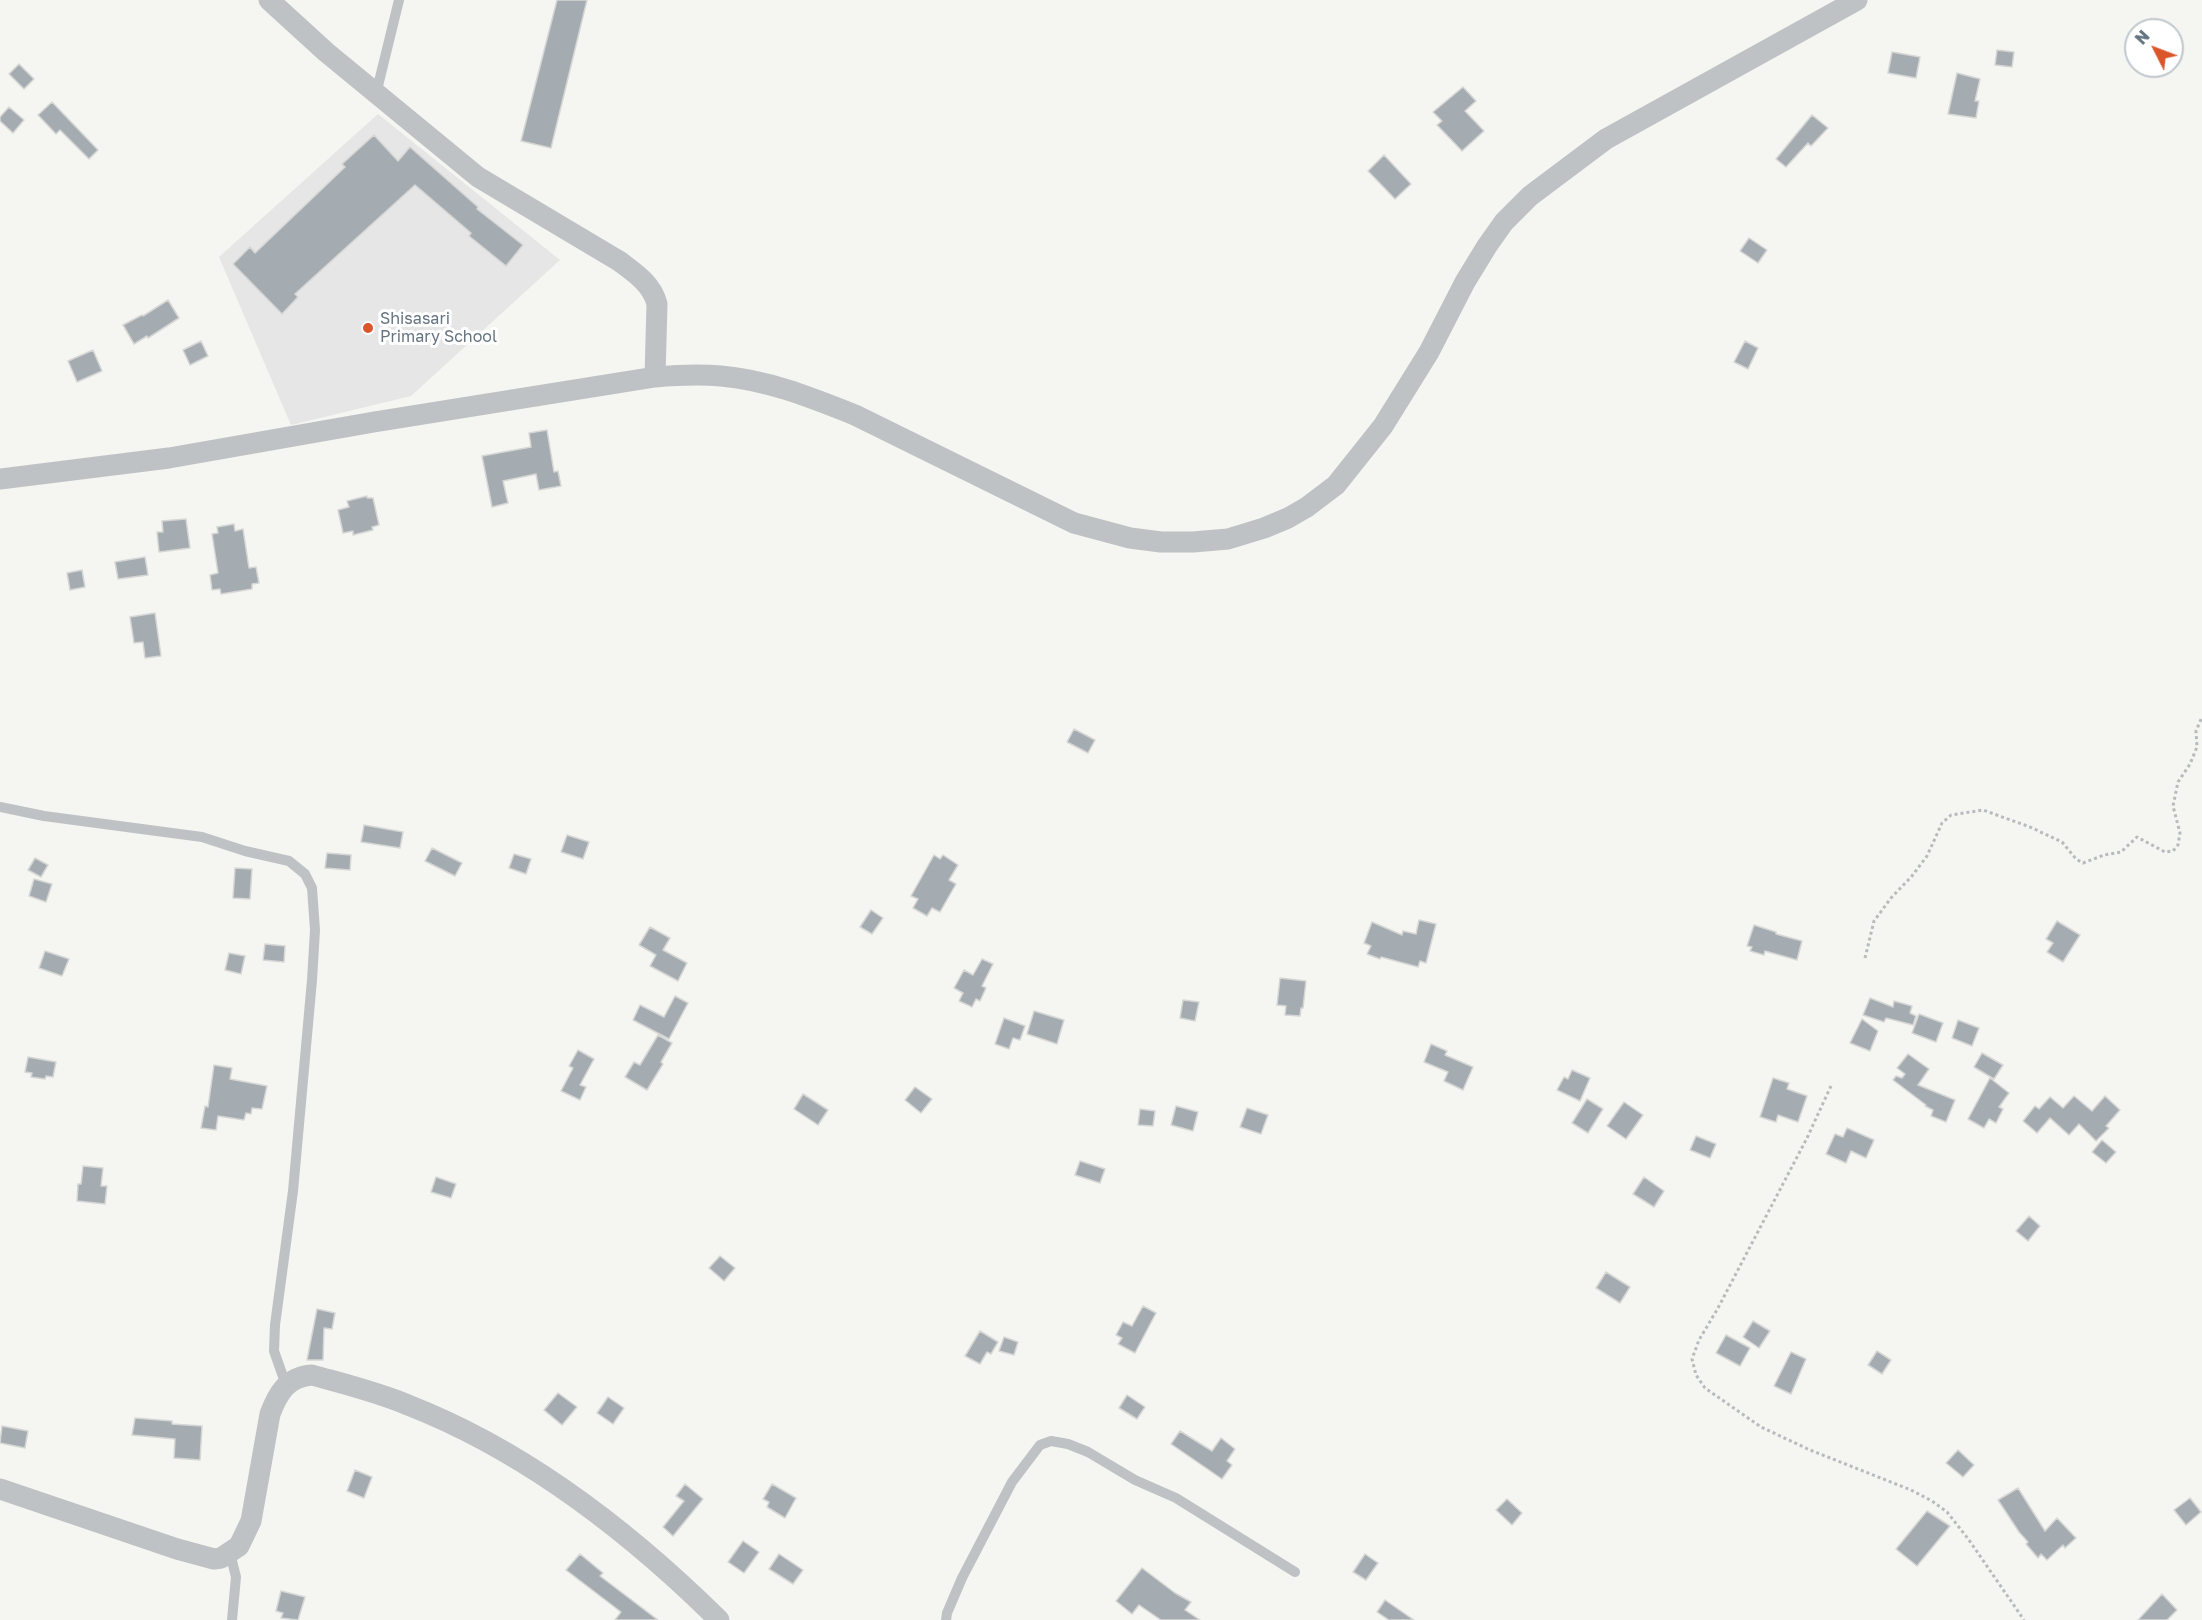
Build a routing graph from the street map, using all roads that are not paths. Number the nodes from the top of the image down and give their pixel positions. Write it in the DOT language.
graph roads {
  1 [pos="269,0"];
  2 [pos="399,0"];
  3 [pos="1857,0"];
  4 [pos="376,93"];
  5 [pos="655,377"];
  6 [pos="0,479"];
  7 [pos="0,807"];
  8 [pos="286,1385"];
  9 [pos="0,1489"];
  10 [pos="230,1553"];
  11 [pos="1295,1572"];
  12 [pos="232,1620"];
  13 [pos="719,1620"];
  14 [pos="946,1620"];
  1 -- 4 [label="street"];
  2 -- 4 [label="lane"];
  3 -- 5 [label="street"];
  4 -- 5 [label="street"];
  5 -- 6 [label="street"];
  7 -- 8 [label="lane"];
  8 -- 10 [label="street"];
  8 -- 13 [label="street"];
  9 -- 10 [label="street"];
  10 -- 12 [label="lane"];
  11 -- 14 [label="lane"];
}
